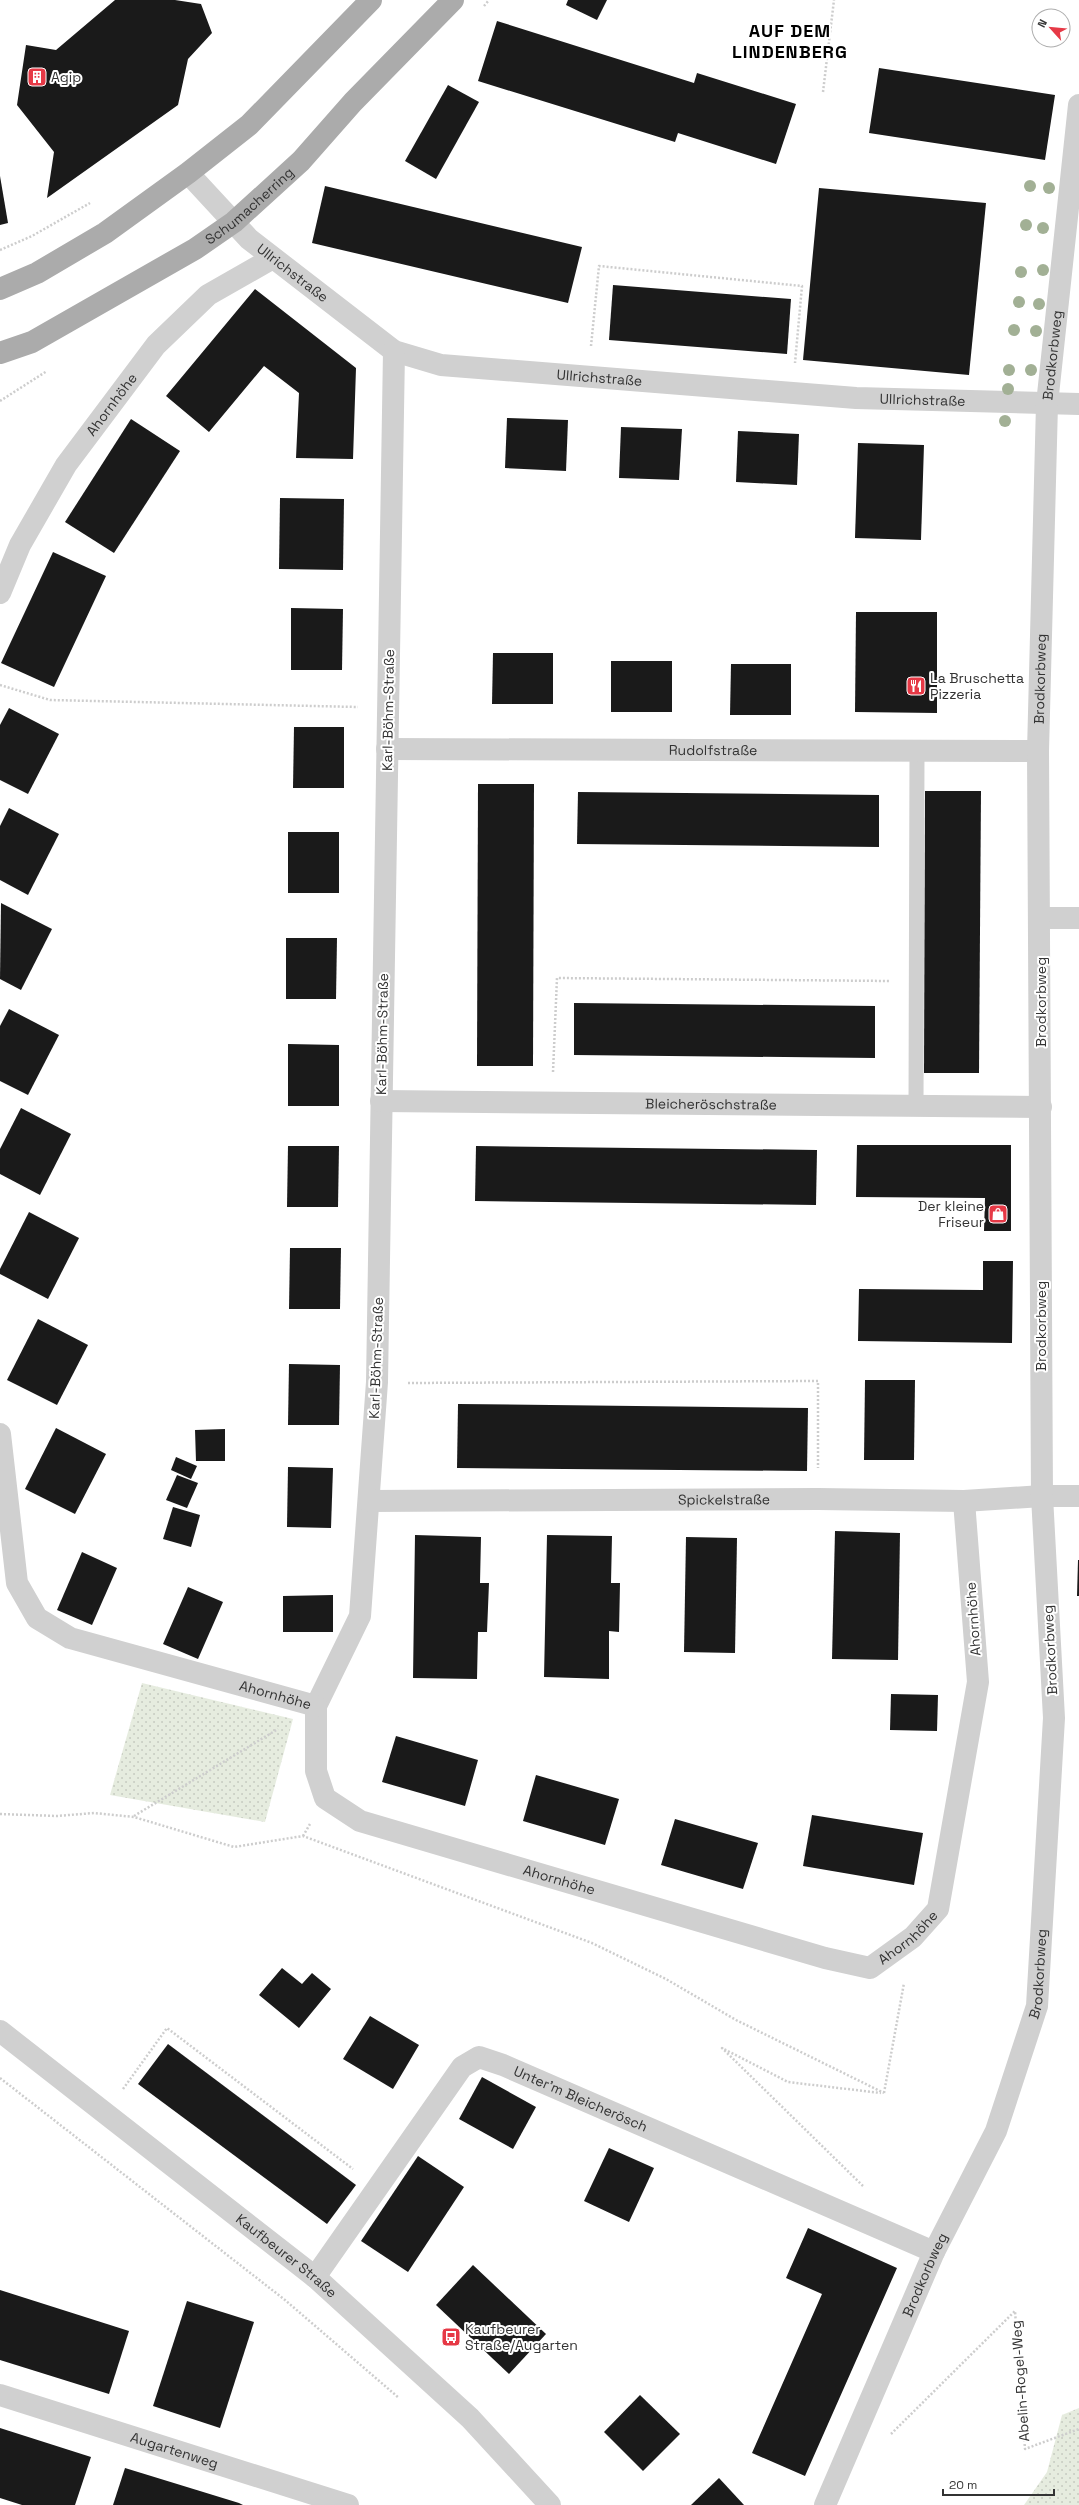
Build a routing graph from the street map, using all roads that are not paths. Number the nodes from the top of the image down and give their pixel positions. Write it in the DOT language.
graph roads {
  1 [pos="371,0"];
  2 [pos="453,0"];
  3 [pos="1079,105"];
  4 [pos="188,173"];
  5 [pos="234,222"];
  6 [pos="273,258"];
  7 [pos="0,289"];
  8 [pos="394,351"];
  9 [pos="0,353"];
  10 [pos="1047,404"];
  11 [pos="1079,404"];
  12 [pos="0,593"];
  13 [pos="387,749"];
  14 [pos="917,751"];
  15 [pos="1038,751"];
  16 [pos="1041,918"];
  17 [pos="1079,918"];
  18 [pos="381,1101"];
  19 [pos="916,1106"];
  20 [pos="1041,1107"];
  21 [pos="0,1434"];
  22 [pos="1042,1496"];
  23 [pos="1079,1496"];
  24 [pos="369,1501"];
  25 [pos="964,1501"];
  26 [pos="316,1706"];
  27 [pos="0,2031"];
  28 [pos="934,2252"];
  29 [pos="315,2277"];
  30 [pos="0,2395"];
  31 [pos="348,2505"];
  32 [pos="550,2505"];
  33 [pos="825,2505"];
  1 -- 4 [label="main road"];
  2 -- 5 [label="main road, Schumacherring"];
  3 -- 10 [label="street, Brodkorbweg"];
  4 -- 5 [label="street, Ullrichstraße"];
  4 -- 7 [label="main road"];
  5 -- 6 [label="street, Ullrichstraße"];
  5 -- 9 [label="main road, Schumacherring"];
  6 -- 8 [label="street, Ullrichstraße"];
  6 -- 12 [label="street, Ahornhöhe"];
  8 -- 10 [label="street, Ullrichstraße"];
  8 -- 13 [label="street, Karl-Böhm-Straße"];
  10 -- 11 [label="street, Ullrichstraße"];
  10 -- 15 [label="street, Brodkorbweg"];
  13 -- 14 [label="street, Rudolfstraße"];
  13 -- 18 [label="street, Karl-Böhm-Straße"];
  14 -- 15 [label="street, Rudolfstraße"];
  14 -- 19 [label="lane"];
  15 -- 16 [label="street, Brodkorbweg"];
  16 -- 17 [label="street"];
  16 -- 20 [label="street, Brodkorbweg"];
  18 -- 19 [label="street, Bleicheröschstraße"];
  18 -- 24 [label="street, Karl-Böhm-Straße"];
  19 -- 20 [label="street, Bleicheröschstraße"];
  20 -- 22 [label="street, Brodkorbweg"];
  21 -- 26 [label="street, Ahornhöhe"];
  22 -- 23 [label="street, Spickelstraße"];
  22 -- 25 [label="street, Spickelstraße"];
  22 -- 28 [label="street, Brodkorbweg"];
  24 -- 25 [label="street, Spickelstraße"];
  24 -- 26 [label="street, Karl-Böhm-Straße"];
  25 -- 26 [label="street, Ahornhöhe"];
  27 -- 29 [label="street, Kaufbeurer Straße"];
  28 -- 29 [label="street, Unter'm Bleicherösch"];
  28 -- 33 [label="street, Brodkorbweg"];
  29 -- 32 [label="street, Kaufbeurer Straße"];
  30 -- 31 [label="street, Augartenweg"];
}
